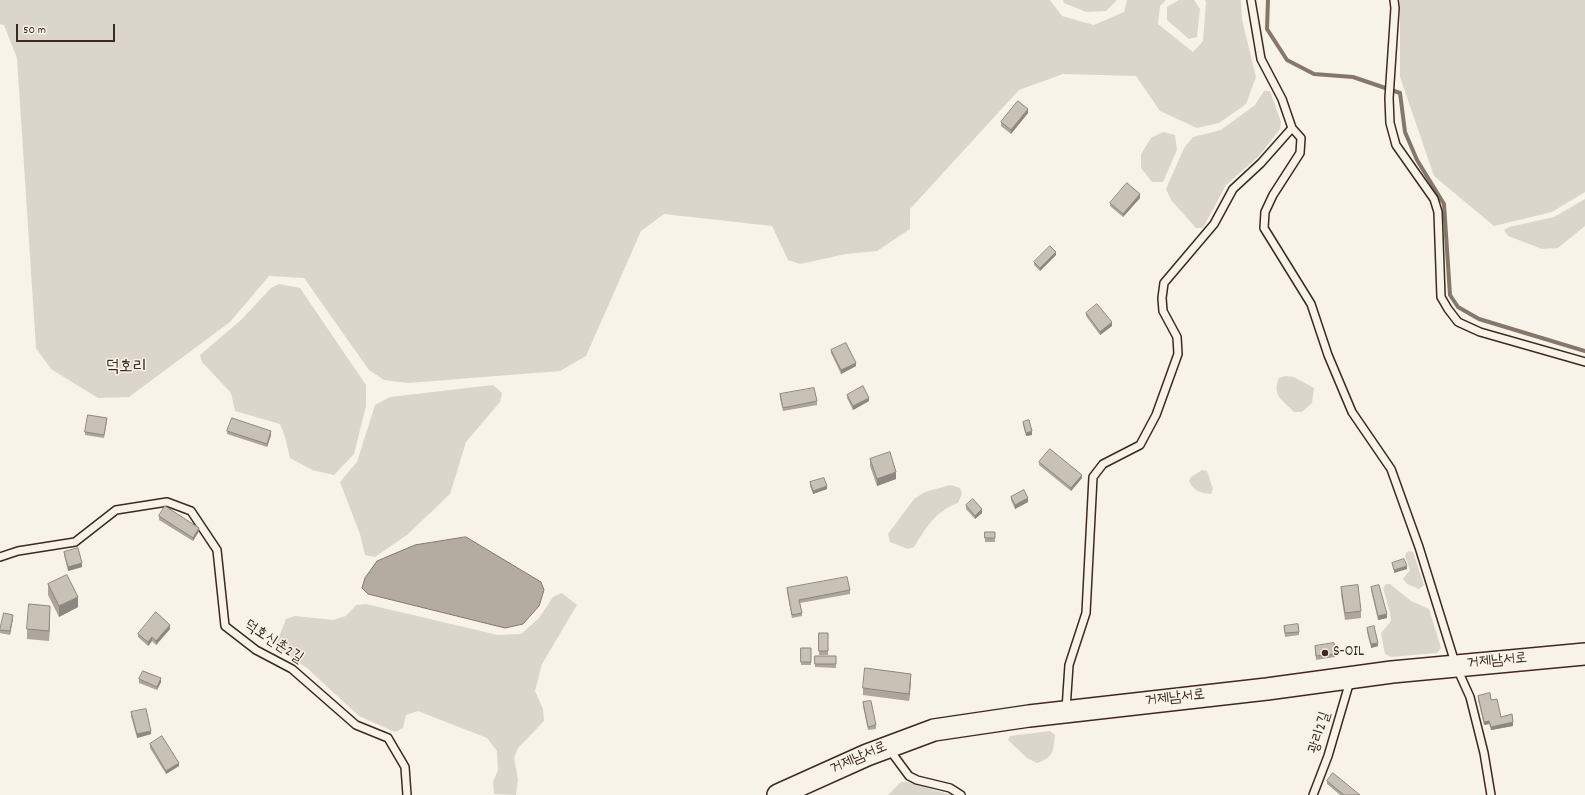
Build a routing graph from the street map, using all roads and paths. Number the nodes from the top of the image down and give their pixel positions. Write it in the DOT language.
graph roads {
  1 [pos="1251,0"];
  2 [pos="1394,0"];
  3 [pos="1292,128"];
  4 [pos="1585,362"];
  5 [pos="0,557"];
  6 [pos="1585,654"];
  7 [pos="1456,666"];
  8 [pos="1351,677"];
  9 [pos="1066,711"];
  10 [pos="888,747"];
  11 [pos="407,795"];
  12 [pos="778,795"];
  13 [pos="961,795"];
  14 [pos="1313,795"];
  15 [pos="1491,795"];
  1 -- 3 [label="lane"];
  2 -- 4 [label="lane"];
  3 -- 7 [label="lane"];
  3 -- 9 [label="lane"];
  5 -- 11 [label="lane, 덕호신촌2길"];
  6 -- 7 [label="main road, 거제남서로"];
  7 -- 8 [label="main road, 거제남서로"];
  7 -- 15 [label="lane"];
  8 -- 9 [label="main road, 거제남서로"];
  8 -- 14 [label="lane, 광리2길"];
  9 -- 10 [label="main road, 거제남서로"];
  10 -- 12 [label="main road, 거제남서로"];
  10 -- 13 [label="lane"];
}
